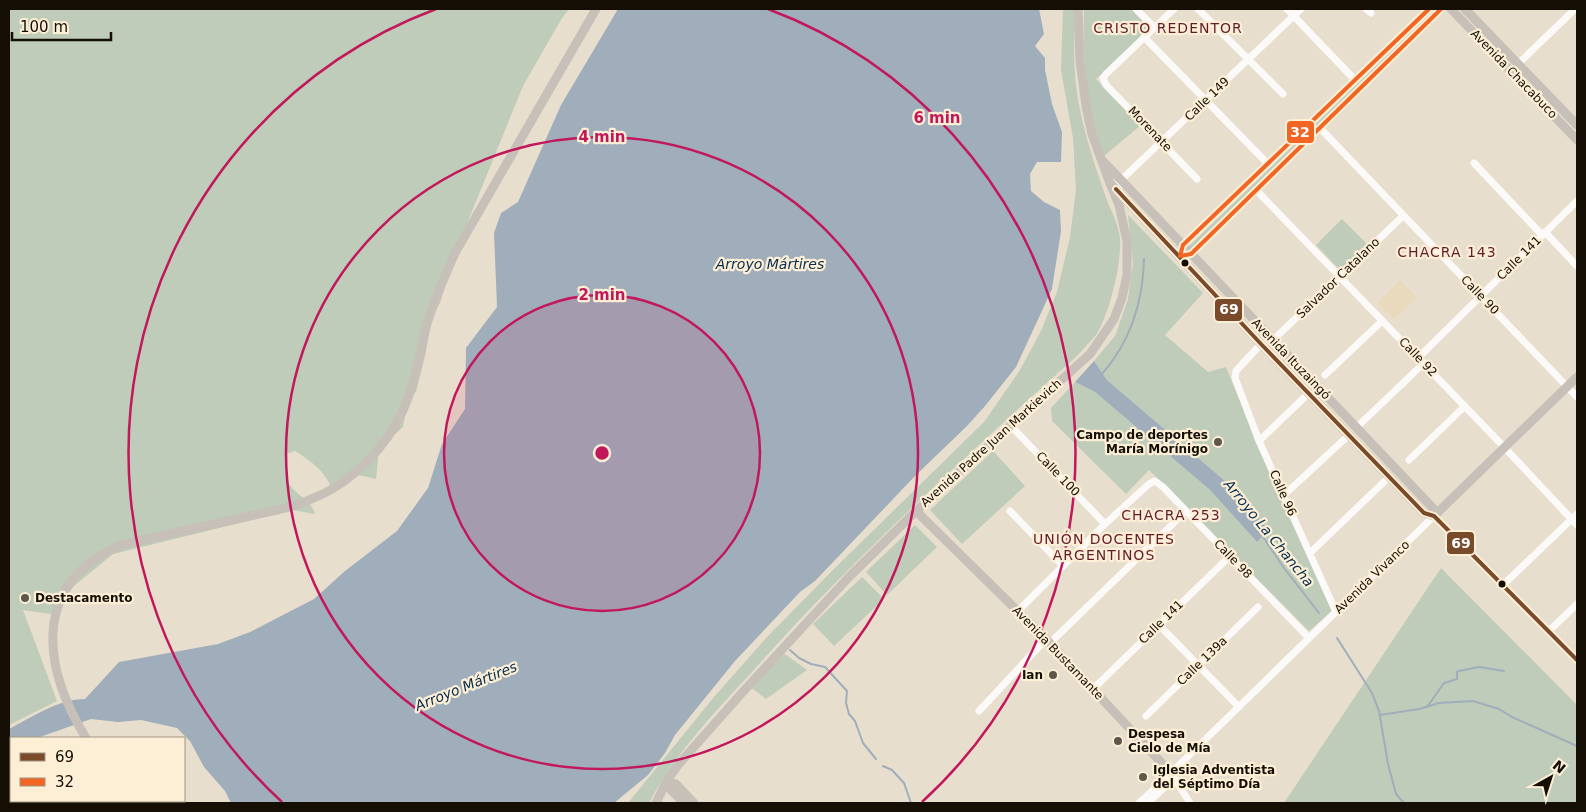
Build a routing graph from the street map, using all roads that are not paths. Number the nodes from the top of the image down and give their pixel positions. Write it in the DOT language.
graph roads {
  1 [pos="596,9"];
  2 [pos="1078,9"];
  3 [pos="1136,9"];
  4 [pos="1174,9"];
  5 [pos="1198,9"];
  6 [pos="1287,9"];
  7 [pos="1301,9"];
  8 [pos="1429,9"];
  9 [pos="1441,9"];
  10 [pos="1451,9"];
  11 [pos="1465,9"];
  12 [pos="1575,9"];
  13 [pos="1294,16"];
  14 [pos="1154,27"];
  15 [pos="1144,37"];
  16 [pos="1248,59"];
  17 [pos="1518,64"];
  18 [pos="1355,80"];
  19 [pos="1283,94"];
  20 [pos="1205,100"];
  21 [pos="1577,125"];
  22 [pos="1320,128"];
  23 [pos="1577,140"];
  24 [pos="1161,142"];
  25 [pos="1102,160"];
  26 [pos="1474,163"];
  27 [pos="1268,164"];
  28 [pos="1121,180"];
  29 [pos="1198,180"];
  30 [pos="1109,181"];
  31 [pos="1257,191"];
  32 [pos="1118,192"];
  33 [pos="1577,201"];
  34 [pos="1403,216"];
  35 [pos="1543,234"];
  36 [pos="1183,245"];
  37 [pos="1191,254"];
  38 [pos="1180,256"];
  39 [pos="1577,266"];
  40 [pos="1340,278"];
  41 [pos="1480,296"];
  42 [pos="1382,321"];
  43 [pos="1273,340"];
  44 [pos="1261,344"];
  45 [pos="1418,358"];
  46 [pos="1424,364"];
  47 [pos="1325,375"];
  48 [pos="1577,377"];
  49 [pos="1567,387"];
  50 [pos="1309,393"];
  51 [pos="1577,397"];
  52 [pos="1465,406"];
  53 [pos="1010,425"];
  54 [pos="1356,428"];
  55 [pos="1349,434"];
  56 [pos="1259,441"];
  57 [pos="1505,448"];
  58 [pos="1409,460"];
  59 [pos="1389,477"];
  60 [pos="1284,495"];
  61 [pos="916,510"];
  62 [pos="1010,511"];
  63 [pos="1186,511"];
  64 [pos="1434,516"];
  65 [pos="1575,520"];
  66 [pos="1105,524"];
  67 [pos="1310,553"];
  68 [pos="1230,556"];
  69 [pos="1063,566"];
  70 [pos="1503,585"];
  71 [pos="1577,604"];
  72 [pos="1258,607"];
  73 [pos="1018,611"];
  74 [pos="1336,612"];
  75 [pos="1158,625"];
  76 [pos="1549,631"];
  77 [pos="1310,638"];
  78 [pos="1048,641"];
  79 [pos="1577,660"];
  80 [pos="1198,665"];
  81 [pos="1093,689"];
  82 [pos="1239,707"];
  83 [pos="979,711"];
  84 [pos="1146,716"];
  85 [pos="85,737"];
  86 [pos="1170,776"];
  87 [pos="666,782"];
  88 [pos="656,803"];
  89 [pos="684,803"];
  90 [pos="694,803"];
  91 [pos="1139,803"];
  92 [pos="1148,803"];
  93 [pos="1190,803"];
  1 -- 85 [label="main road"];
  2 -- 25 [label="main road, Avenida Padre Juan Markievich"];
  3 -- 14 [label="street"];
  4 -- 14 [label="street"];
  5 -- 16 [label="street"];
  6 -- 13 [label="street"];
  7 -- 13 [label="street, Calle 149"];
  8 -- 18 [label="street"];
  9 -- 22 [label="street"];
  10 -- 23 [label="main road, Avenida Chacabuco"];
  11 -- 17 [label="main road, Avenida Chacabuco"];
  12 -- 17 [label="street"];
  13 -- 16 [label="street, Calle 149"];
  13 -- 18 [label="street"];
  14 -- 15 [label="street"];
  15 -- 20 [label="street"];
  15 -- 24 [label="street, Morenate"];
  16 -- 19 [label="street"];
  16 -- 20 [label="street, Calle 149"];
  17 -- 21 [label="main road, Avenida Chacabuco"];
  18 -- 27 [label="street"];
  20 -- 24 [label="street, Calle 149"];
  20 -- 27 [label="street"];
  22 -- 31 [label="street"];
  22 -- 34 [label="street, Calle 90"];
  24 -- 28 [label="street, Calle 149"];
  24 -- 29 [label="street, Morenate"];
  25 -- 28 [label="main road, Avenida Ituzaingó"];
  25 -- 30 [label="main road, Avenida Padre Juan Markievich"];
  26 -- 35 [label="street"];
  27 -- 36 [label="street"];
  28 -- 32 [label="street"];
  28 -- 36 [label="main road, Avenida Ituzaingó"];
  30 -- 32 [label="main road, Avenida Ituzaingó"];
  30 -- 53 [label="main road, Avenida Padre Juan Markievich"];
  31 -- 37 [label="street"];
  31 -- 40 [label="street, Calle 92"];
  32 -- 38 [label="main road, Avenida Ituzaingó"];
  33 -- 35 [label="street, Calle 141"];
  34 -- 40 [label="street, Salvador Catalano"];
  34 -- 41 [label="street, Calle 90"];
  35 -- 39 [label="street"];
  35 -- 41 [label="street, Calle 141"];
  36 -- 37 [label="main road, Avenida Ituzaingó"];
  36 -- 38 [label="street"];
  37 -- 38 [label="street"];
  37 -- 43 [label="main road, Avenida Ituzaingó"];
  38 -- 44 [label="main road, Avenida Ituzaingó"];
  40 -- 42 [label="street, Calle 92"];
  40 -- 43 [label="street, Salvador Catalano"];
  41 -- 45 [label="street, Calle 141"];
  41 -- 49 [label="street, Calle 90"];
  42 -- 45 [label="street, Calle 92"];
  42 -- 47 [label="street"];
  43 -- 44 [label="street"];
  43 -- 54 [label="main road, Avenida Ituzaingó"];
  44 -- 50 [label="main road, Avenida Ituzaingó"];
  44 -- 56 [label="street, Calle 96"];
  45 -- 46 [label="street, Calle 92"];
  46 -- 52 [label="street, Calle 92"];
  46 -- 54 [label="street"];
  48 -- 49 [label="main road, Avenida Vivanco"];
  49 -- 51 [label="street, Calle 90"];
  49 -- 57 [label="main road, Avenida Vivanco"];
  50 -- 55 [label="main road, Avenida Ituzaingó"];
  50 -- 56 [label="street"];
  52 -- 57 [label="street, Calle 92"];
  52 -- 58 [label="street"];
  53 -- 61 [label="main road, Avenida Padre Juan Markievich"];
  53 -- 66 [label="street, Calle 100"];
  54 -- 64 [label="main road, Avenida Ituzaingó"];
  55 -- 59 [label="main road, Avenida Ituzaingó"];
  55 -- 60 [label="street"];
  56 -- 60 [label="street, Calle 96"];
  57 -- 64 [label="main road, Avenida Vivanco"];
  57 -- 65 [label="street, Calle 92"];
  59 -- 64 [label="main road, Avenida Ituzaingó"];
  59 -- 67 [label="street"];
  60 -- 67 [label="street, Calle 96"];
  61 -- 73 [label="main road, Avenida Bustamante"];
  61 -- 87 [label="main road, Avenida Padre Juan Markievich"];
  62 -- 69 [label="street"];
  63 -- 66 [label="street, Calle 98"];
  63 -- 68 [label="street, Calle 98"];
  63 -- 78 [label="street"];
  64 -- 70 [label="street, Avenida Ituzaingó"];
  64 -- 74 [label="street, Avenida Vivanco"];
  65 -- 70 [label="street"];
  66 -- 69 [label="street"];
  67 -- 74 [label="street, Calle 96"];
  68 -- 75 [label="street, Calle 141"];
  68 -- 77 [label="street, Calle 98"];
  69 -- 73 [label="street"];
  70 -- 76 [label="street, Avenida Ituzaingó"];
  71 -- 76 [label="street"];
  72 -- 80 [label="street, Calle 139a"];
  73 -- 78 [label="main road, Avenida Bustamante"];
  74 -- 77 [label="street, Avenida Vivanco"];
  75 -- 80 [label="street"];
  75 -- 81 [label="street, Calle 141"];
  76 -- 79 [label="street, Avenida Ituzaingó"];
  77 -- 82 [label="street, Avenida Vivanco"];
  78 -- 81 [label="main road, Avenida Bustamante"];
  78 -- 83 [label="street"];
  80 -- 82 [label="street"];
  80 -- 84 [label="street, Calle 139a"];
  81 -- 86 [label="main road, Avenida Bustamante"];
  82 -- 86 [label="street, Avenida Vivanco"];
  86 -- 91 [label="street, Avenida Vivanco"];
  86 -- 92 [label="street, Avenida Vivanco"];
  86 -- 93 [label="street, Avenida Bustamante"];
  87 -- 88 [label="main road, Avenida Padre Juan Markievich"];
  87 -- 89 [label="main road"];
  87 -- 90 [label="main road"];
}
